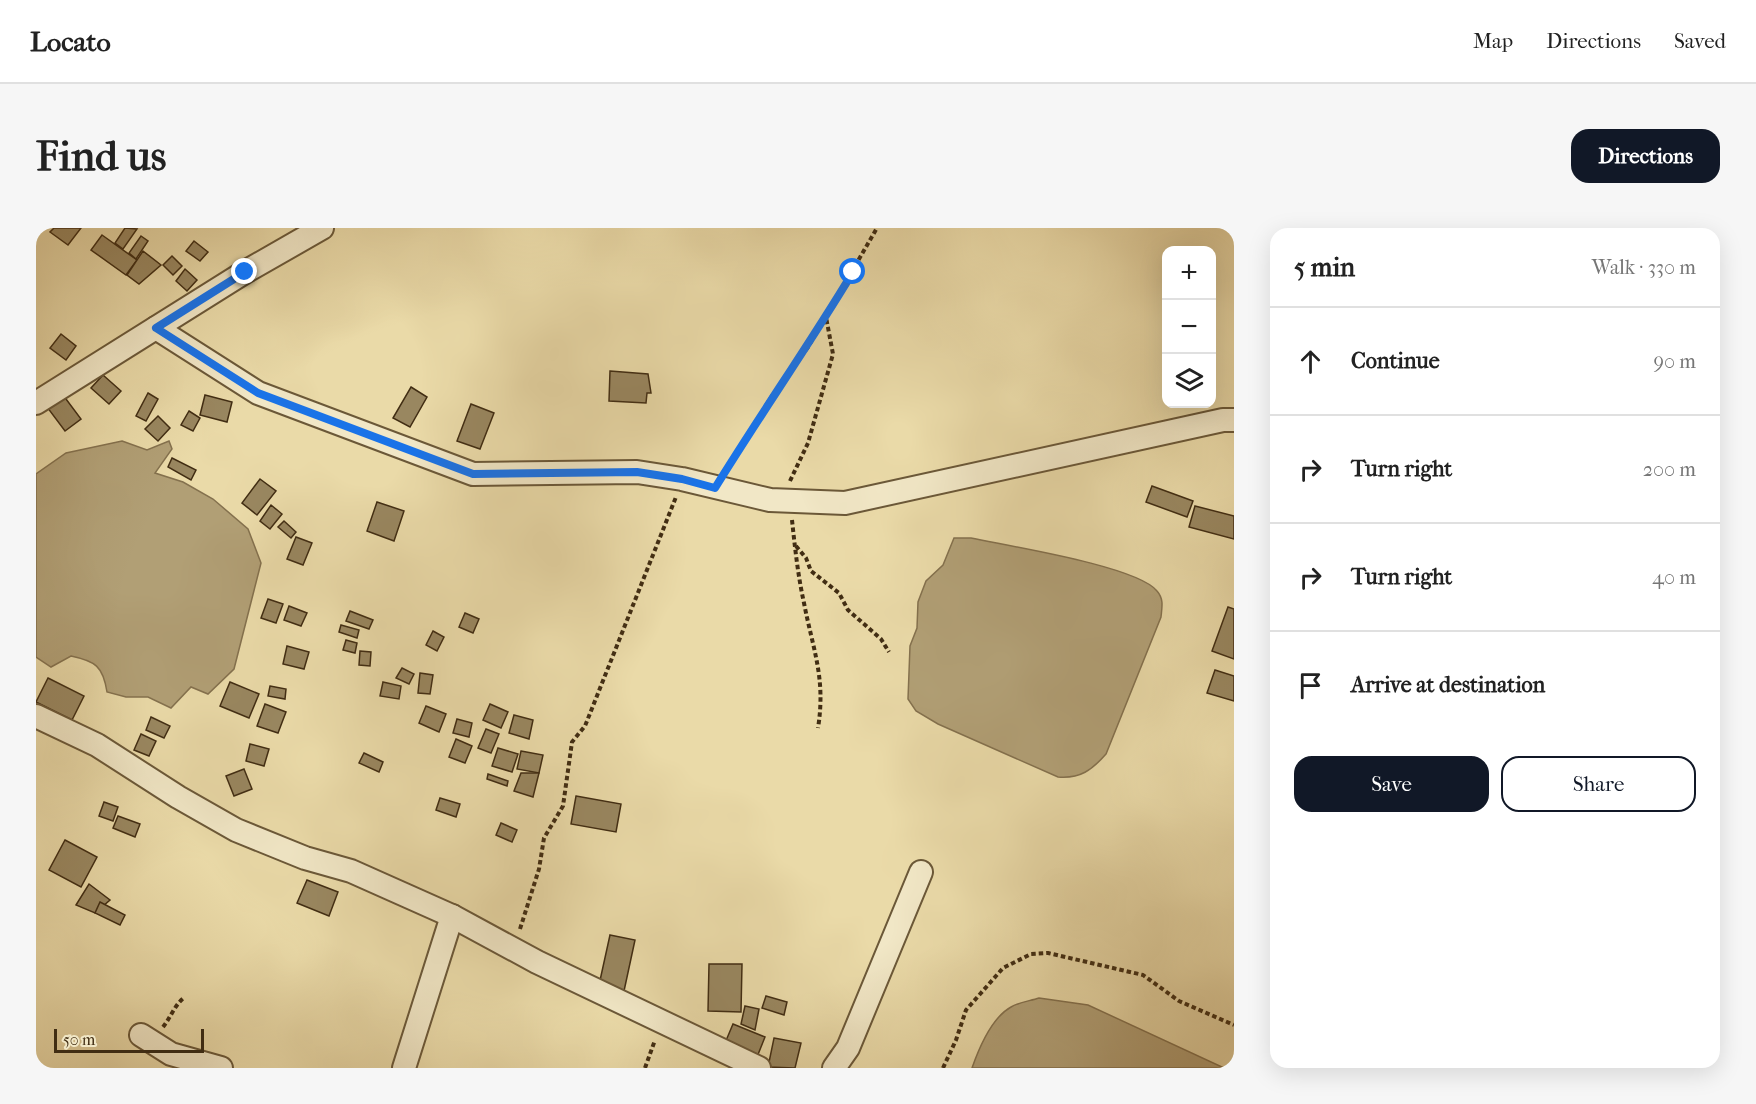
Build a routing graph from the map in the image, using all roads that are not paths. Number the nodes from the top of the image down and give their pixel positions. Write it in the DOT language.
graph roads {
  1 [pos="322,228"];
  2 [pos="156,328"];
  3 [pos="36,403"];
  4 [pos="1234,420"];
  5 [pos="36,716"];
  6 [pos="921,872"];
  7 [pos="452,916"];
  8 [pos="146,1038"];
  9 [pos="221,1068"];
  10 [pos="404,1068"];
  11 [pos="759,1068"];
  12 [pos="834,1068"];
  1 -- 2 [label="street"];
  2 -- 3 [label="street"];
  2 -- 4 [label="street"];
  5 -- 7 [label="street"];
  6 -- 12 [label="street"];
  7 -- 10 [label="street"];
  7 -- 11 [label="street"];
  8 -- 9 [label="street"];
}
